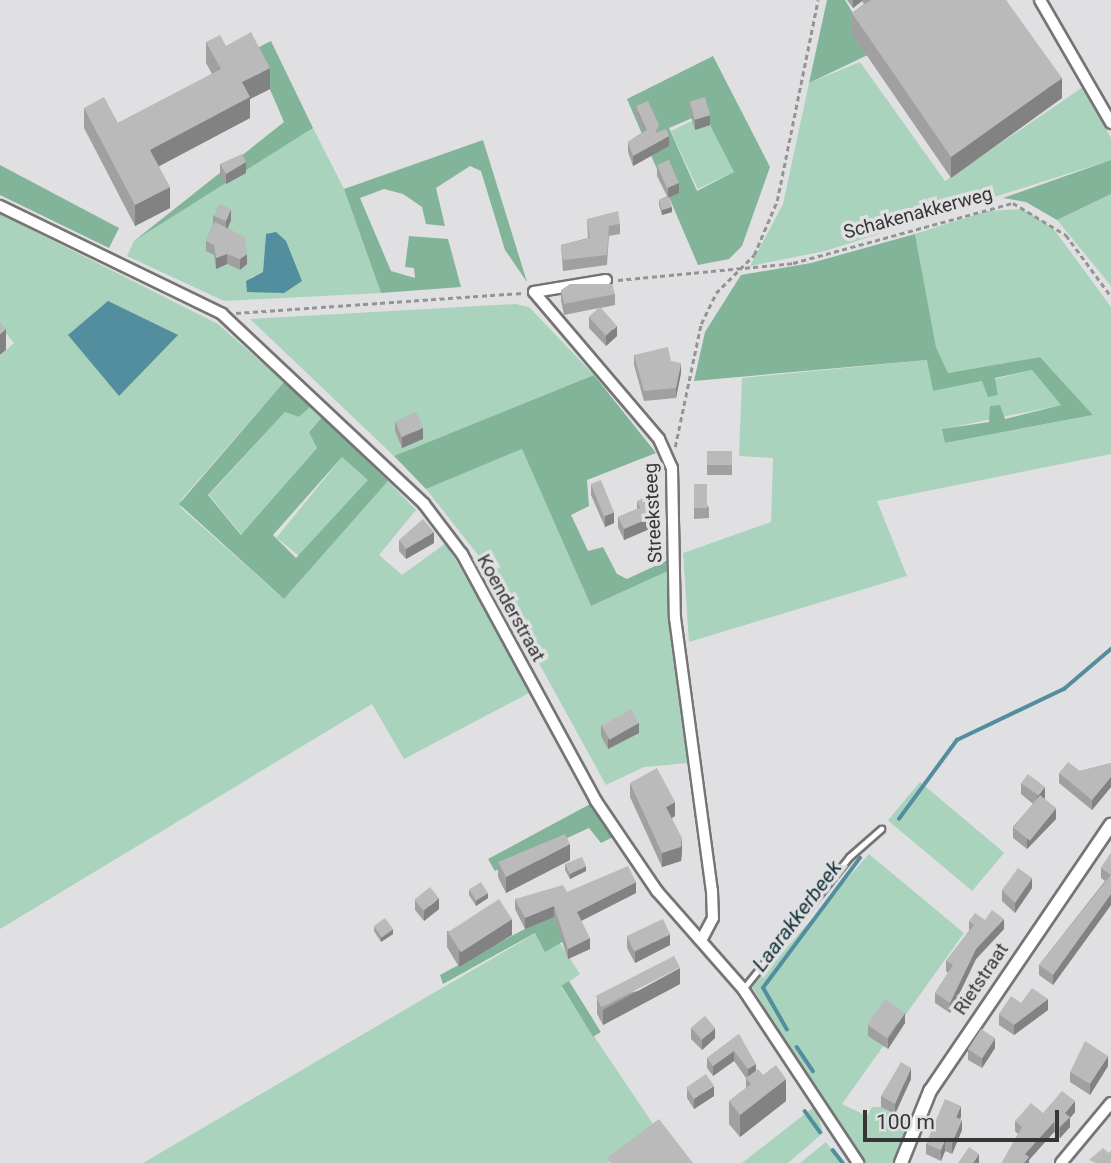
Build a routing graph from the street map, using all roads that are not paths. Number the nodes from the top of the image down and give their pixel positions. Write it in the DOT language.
graph roads {
  1 [pos="1040,0"];
  2 [pos="1111,123"];
  3 [pos="0,206"];
  4 [pos="606,280"];
  5 [pos="1111,825"];
  6 [pos="881,829"];
  7 [pos="703,937"];
  8 [pos="743,989"];
  9 [pos="1111,1103"];
  10 [pos="858,1163"];
  11 [pos="901,1163"];
  12 [pos="1061,1163"];
  1 -- 2 [label="street"];
  3 -- 7 [label="street, Koenderstraat"];
  4 -- 7 [label="street, Streeksteeg"];
  5 -- 11 [label="street, Rietstraat"];
  6 -- 8 [label="lane"];
  7 -- 8 [label="street, Koenderstraat"];
  8 -- 10 [label="street, Koenderstraat"];
  9 -- 12 [label="street"];
}
